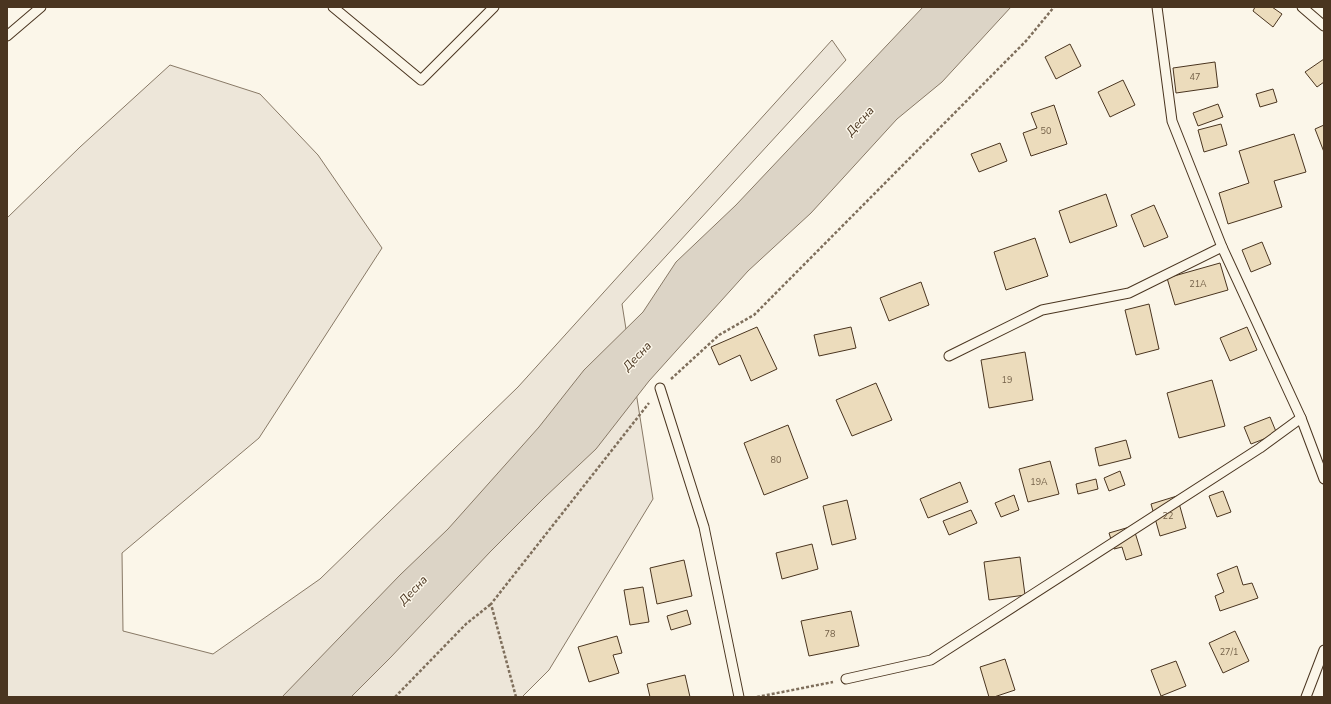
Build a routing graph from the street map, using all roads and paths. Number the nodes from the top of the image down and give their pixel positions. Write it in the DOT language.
graph roads {
  1 [pos="41,7"];
  2 [pos="333,7"];
  3 [pos="494,7"];
  4 [pos="1054,7"];
  5 [pos="1158,7"];
  6 [pos="1302,7"];
  7 [pos="1324,26"];
  8 [pos="7,36"];
  9 [pos="1222,247"];
  10 [pos="949,356"];
  11 [pos="660,388"];
  12 [pos="1301,418"];
  13 [pos="1324,479"];
  14 [pos="491,604"];
  15 [pos="1324,650"];
  16 [pos="846,680"];
  17 [pos="395,697"];
  18 [pos="516,697"];
  19 [pos="739,697"];
  20 [pos="757,697"];
  21 [pos="1306,697"];
  1 -- 8 [label="lane"];
  2 -- 3 [label="lane"];
  4 -- 11 [label="path"];
  5 -- 9 [label="lane"];
  6 -- 7 [label="lane"];
  9 -- 10 [label="lane"];
  9 -- 12 [label="lane"];
  11 -- 14 [label="path"];
  11 -- 19 [label="lane"];
  12 -- 13 [label="lane"];
  12 -- 16 [label="lane"];
  14 -- 17 [label="path"];
  14 -- 18 [label="path"];
  15 -- 21 [label="lane"];
  16 -- 20 [label="path"];
}
